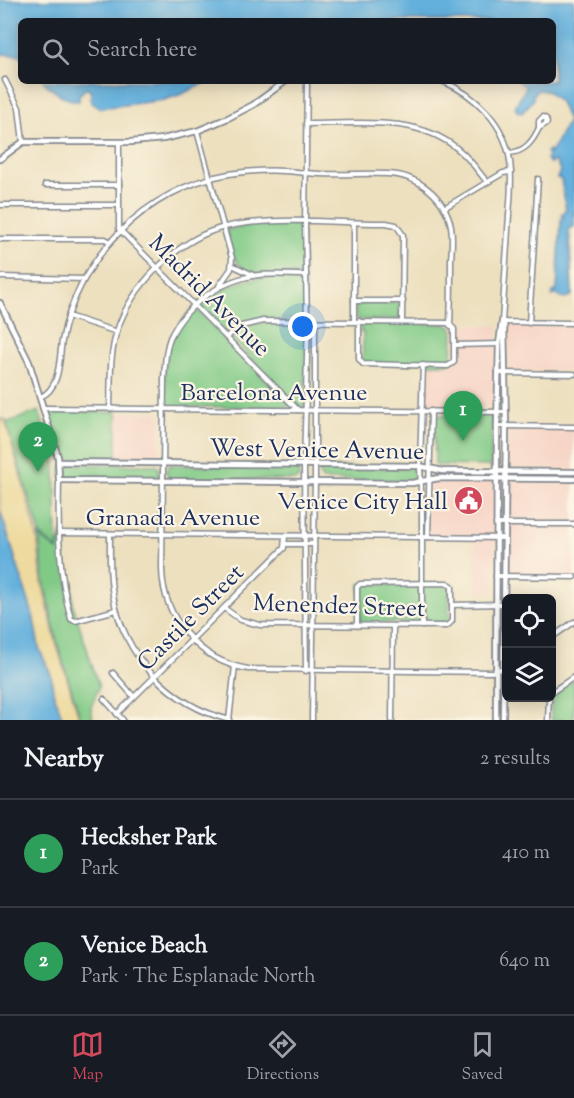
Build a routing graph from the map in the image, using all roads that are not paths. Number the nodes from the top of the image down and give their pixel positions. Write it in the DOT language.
graph roads {
  1 [pos="5,80"];
  2 [pos="282,84"];
  3 [pos="306,84"];
  4 [pos="448,84"];
  5 [pos="306,124"];
  6 [pos="540,128"];
  7 [pos="197,131"];
  8 [pos="23,142"];
  9 [pos="119,142"];
  10 [pos="509,153"];
  11 [pos="0,159"];
  12 [pos="511,172"];
  13 [pos="305,173"];
  14 [pos="210,178"];
  15 [pos="538,179"];
  16 [pos="487,182"];
  17 [pos="45,184"];
  18 [pos="119,185"];
  19 [pos="0,205"];
  20 [pos="118,205"];
  21 [pos="444,208"];
  22 [pos="305,222"];
  23 [pos="354,223"];
  24 [pos="224,228"];
  25 [pos="121,231"];
  26 [pos="0,239"];
  27 [pos="110,242"];
  28 [pos="232,265"];
  29 [pos="157,267"];
  30 [pos="257,275"];
  31 [pos="306,275"];
  32 [pos="0,277"];
  33 [pos="84,279"];
  34 [pos="217,289"];
  35 [pos="354,301"];
  36 [pos="403,301"];
  37 [pos="0,303"];
  38 [pos="194,305"];
  39 [pos="68,316"];
  40 [pos="307,321"];
  41 [pos="315,321"];
  42 [pos="356,321"];
  43 [pos="402,322"];
  44 [pos="503,322"];
  45 [pos="529,323"];
  46 [pos="574,323"];
  47 [pos="450,324"];
  48 [pos="117,332"];
  49 [pos="226,337"];
  50 [pos="499,344"];
  51 [pos="505,344"];
  52 [pos="455,345"];
  53 [pos="423,365"];
  54 [pos="498,374"];
  55 [pos="505,374"];
  56 [pos="574,374"];
  57 [pos="40,397"];
  58 [pos="43,408"];
  59 [pos="110,409"];
  60 [pos="163,409"];
  61 [pos="298,410"];
  62 [pos="306,410"];
  63 [pos="315,411"];
  64 [pos="422,411"];
  65 [pos="431,411"];
  66 [pos="497,412"];
  67 [pos="505,412"];
  68 [pos="497,426"];
  69 [pos="506,426"];
  70 [pos="574,426"];
  71 [pos="59,462"];
  72 [pos="163,464"];
  73 [pos="304,465"];
  74 [pos="315,465"];
  75 [pos="420,466"];
  76 [pos="431,468"];
  77 [pos="497,471"];
  78 [pos="505,471"];
  79 [pos="574,472"];
  80 [pos="496,478"];
  81 [pos="505,478"];
  82 [pos="574,479"];
  83 [pos="59,480"];
  84 [pos="431,480"];
  85 [pos="163,481"];
  86 [pos="304,482"];
  87 [pos="315,482"];
  88 [pos="420,482"];
  89 [pos="496,524"];
  90 [pos="505,524"];
  91 [pos="574,524"];
  92 [pos="59,533"];
  93 [pos="110,535"];
  94 [pos="162,535"];
  95 [pos="285,536"];
  96 [pos="305,536"];
  97 [pos="314,536"];
  98 [pos="422,537"];
  99 [pos="428,537"];
  100 [pos="497,538"];
  101 [pos="503,538"];
  102 [pos="285,544"];
  103 [pos="306,544"];
  104 [pos="314,544"];
  105 [pos="496,576"];
  106 [pos="503,576"];
  107 [pos="574,577"];
  108 [pos="422,583"];
  109 [pos="504,594"];
  110 [pos="496,604"];
  111 [pos="502,604"];
  112 [pos="452,605"];
  113 [pos="224,608"];
  114 [pos="116,610"];
  115 [pos="574,622"];
  116 [pos="306,625"];
  117 [pos="312,625"];
  118 [pos="357,626"];
  119 [pos="393,626"];
  120 [pos="422,626"];
  121 [pos="556,634"];
  122 [pos="191,640"];
  123 [pos="235,666"];
  124 [pos="502,669"];
  125 [pos="312,670"];
  126 [pos="306,671"];
  127 [pos="392,671"];
  128 [pos="496,672"];
  129 [pos="113,673"];
  130 [pos="154,677"];
  131 [pos="574,677"];
  132 [pos="556,689"];
  133 [pos="134,697"];
  134 [pos="104,699"];
  135 [pos="504,702"];
  136 [pos="549,702"];
  137 [pos="117,714"];
  138 [pos="123,720"];
  139 [pos="229,720"];
  140 [pos="312,720"];
  141 [pos="392,720"];
  142 [pos="496,720"];
  143 [pos="503,720"];
  144 [pos="549,720"];
  1 -- 8 [label="street"];
  2 -- 7 [label="street"];
  3 -- 5 [label="street"];
  4 -- 10 [label="street"];
  5 -- 13 [label="street"];
  5 -- 16 [label="street"];
  6 -- 10 [label="street"];
  7 -- 9 [label="street"];
  7 -- 14 [label="street"];
  8 -- 9 [label="street"];
  8 -- 11 [label="street"];
  9 -- 18 [label="street"];
  10 -- 12 [label="street"];
  12 -- 16 [label="street"];
  12 -- 44 [label="street"];
  13 -- 14 [label="street"];
  13 -- 21 [label="street"];
  13 -- 22 [label="street"];
  14 -- 24 [label="street"];
  14 -- 25 [label="street"];
  15 -- 45 [label="street"];
  16 -- 21 [label="street"];
  17 -- 18 [label="street"];
  18 -- 20 [label="street"];
  19 -- 20 [label="street"];
  20 -- 25 [label="street"];
  21 -- 47 [label="street"];
  22 -- 23 [label="street"];
  22 -- 24 [label="street"];
  22 -- 31 [label="street"];
  23 -- 35 [label="street"];
  23 -- 36 [label="street"];
  24 -- 28 [label="street"];
  24 -- 29 [label="street"];
  25 -- 27 [label="street"];
  25 -- 29 [label="street, Madrid Avenue"];
  26 -- 27 [label="street, Madrid Avenue"];
  27 -- 33 [label="street"];
  28 -- 30 [label="street"];
  28 -- 34 [label="street"];
  29 -- 38 [label="street, Madrid Avenue"];
  29 -- 48 [label="street"];
  30 -- 31 [label="street"];
  30 -- 34 [label="street"];
  31 -- 40 [label="street"];
  32 -- 33 [label="street"];
  33 -- 39 [label="street"];
  34 -- 38 [label="street"];
  35 -- 36 [label="street"];
  35 -- 42 [label="street"];
  36 -- 43 [label="street"];
  37 -- 57 [label="street"];
  38 -- 49 [label="street, Madrid Avenue"];
  38 -- 60 [label="street"];
  39 -- 48 [label="street"];
  39 -- 57 [label="street"];
  40 -- 41 [label="street"];
  40 -- 49 [label="street"];
  40 -- 62 [label="street"];
  41 -- 42 [label="street"];
  41 -- 63 [label="street"];
  42 -- 43 [label="street"];
  42 -- 53 [label="street"];
  43 -- 47 [label="street"];
  44 -- 45 [label="street"];
  44 -- 50 [label="street"];
  44 -- 51 [label="street"];
  45 -- 46 [label="street"];
  47 -- 52 [label="street"];
  48 -- 59 [label="street"];
  49 -- 61 [label="street, Madrid Avenue"];
  50 -- 51 [label="street"];
  50 -- 52 [label="street"];
  50 -- 54 [label="street"];
  51 -- 55 [label="street"];
  52 -- 53 [label="street"];
  53 -- 64 [label="street"];
  54 -- 55 [label="street"];
  54 -- 66 [label="street"];
  55 -- 56 [label="street"];
  55 -- 67 [label="street"];
  57 -- 58 [label="street"];
  58 -- 59 [label="street, Barcelona Avenue"];
  58 -- 71 [label="street"];
  59 -- 60 [label="street, Barcelona Avenue"];
  60 -- 61 [label="street, Barcelona Avenue"];
  60 -- 72 [label="street"];
  61 -- 62 [label="street, Barcelona Avenue"];
  62 -- 63 [label="street, Barcelona Avenue"];
  62 -- 73 [label="street"];
  63 -- 64 [label="street, Barcelona Avenue"];
  63 -- 74 [label="street"];
  64 -- 65 [label="street, Barcelona Avenue"];
  64 -- 75 [label="street"];
  65 -- 66 [label="street, Barcelona Avenue"];
  65 -- 76 [label="street"];
  66 -- 67 [label="street, Barcelona Avenue"];
  66 -- 68 [label="street"];
  67 -- 69 [label="street"];
  68 -- 69 [label="street"];
  68 -- 77 [label="street"];
  69 -- 70 [label="street"];
  69 -- 78 [label="street"];
  71 -- 72 [label="street, West Venice Avenue"];
  71 -- 83 [label="street"];
  72 -- 73 [label="street, West Venice Avenue"];
  72 -- 85 [label="street"];
  73 -- 74 [label="street, West Venice Avenue"];
  73 -- 86 [label="street"];
  74 -- 75 [label="street, West Venice Avenue"];
  74 -- 87 [label="street"];
  75 -- 76 [label="street, West Venice Avenue"];
  75 -- 88 [label="street"];
  76 -- 77 [label="street, West Venice Avenue"];
  76 -- 84 [label="street"];
  77 -- 78 [label="street, West Venice Avenue"];
  77 -- 80 [label="street"];
  78 -- 79 [label="street, West Venice Avenue"];
  78 -- 81 [label="street"];
  80 -- 81 [label="street, West Venice Avenue"];
  80 -- 84 [label="street, West Venice Avenue"];
  80 -- 89 [label="street"];
  81 -- 82 [label="street, West Venice Avenue"];
  81 -- 90 [label="street"];
  83 -- 85 [label="street, West Venice Avenue"];
  83 -- 92 [label="street"];
  84 -- 88 [label="street, West Venice Avenue"];
  84 -- 99 [label="street"];
  85 -- 86 [label="street, West Venice Avenue"];
  85 -- 94 [label="street"];
  86 -- 87 [label="street, West Venice Avenue"];
  86 -- 96 [label="street"];
  87 -- 88 [label="street, West Venice Avenue"];
  87 -- 97 [label="street"];
  88 -- 98 [label="street"];
  89 -- 90 [label="street"];
  89 -- 100 [label="street"];
  90 -- 91 [label="street"];
  90 -- 101 [label="street"];
  92 -- 93 [label="street, Granada Avenue"];
  92 -- 114 [label="street"];
  93 -- 94 [label="street, Granada Avenue"];
  93 -- 114 [label="street"];
  94 -- 95 [label="street, Granada Avenue"];
  94 -- 122 [label="street"];
  95 -- 96 [label="street, Granada Avenue"];
  95 -- 102 [label="street"];
  96 -- 97 [label="street, Granada Avenue"];
  96 -- 103 [label="street"];
  97 -- 98 [label="street, Granada Avenue"];
  97 -- 104 [label="street"];
  98 -- 99 [label="street, Granada Avenue"];
  98 -- 108 [label="street"];
  99 -- 100 [label="street, Granada Avenue"];
  100 -- 101 [label="street, Granada Avenue"];
  100 -- 105 [label="street"];
  101 -- 106 [label="street"];
  102 -- 103 [label="street"];
  102 -- 113 [label="street, Castile Street"];
  103 -- 104 [label="street"];
  103 -- 116 [label="street"];
  104 -- 117 [label="street"];
  105 -- 106 [label="street"];
  105 -- 110 [label="street"];
  106 -- 107 [label="street"];
  106 -- 109 [label="street"];
  108 -- 112 [label="street"];
  108 -- 118 [label="street"];
  108 -- 120 [label="street"];
  110 -- 111 [label="street, Menendez Street"];
  110 -- 112 [label="street, Menendez Street"];
  110 -- 128 [label="street"];
  112 -- 120 [label="street, Menendez Street"];
  113 -- 116 [label="street, Menendez Street"];
  113 -- 122 [label="street, Castile Street"];
  114 -- 130 [label="street"];
  115 -- 121 [label="street"];
  116 -- 117 [label="street, Menendez Street"];
  116 -- 126 [label="street"];
  117 -- 118 [label="street, Menendez Street"];
  117 -- 125 [label="street"];
  118 -- 119 [label="street, Menendez Street"];
  119 -- 120 [label="street, Menendez Street"];
  119 -- 127 [label="street"];
  122 -- 123 [label="street"];
  122 -- 130 [label="street, Castile Street"];
  123 -- 126 [label="street"];
  123 -- 139 [label="street"];
  124 -- 128 [label="street"];
  125 -- 126 [label="street"];
  125 -- 127 [label="street"];
  125 -- 140 [label="street"];
  127 -- 128 [label="street"];
  127 -- 141 [label="street"];
  128 -- 142 [label="street"];
  129 -- 133 [label="street"];
  130 -- 133 [label="street, Castile Street"];
  130 -- 139 [label="street"];
  131 -- 132 [label="street"];
  133 -- 137 [label="street, Castile Street"];
  134 -- 137 [label="street"];
  135 -- 143 [label="street"];
  136 -- 144 [label="street"];
  137 -- 138 [label="street"];
}
